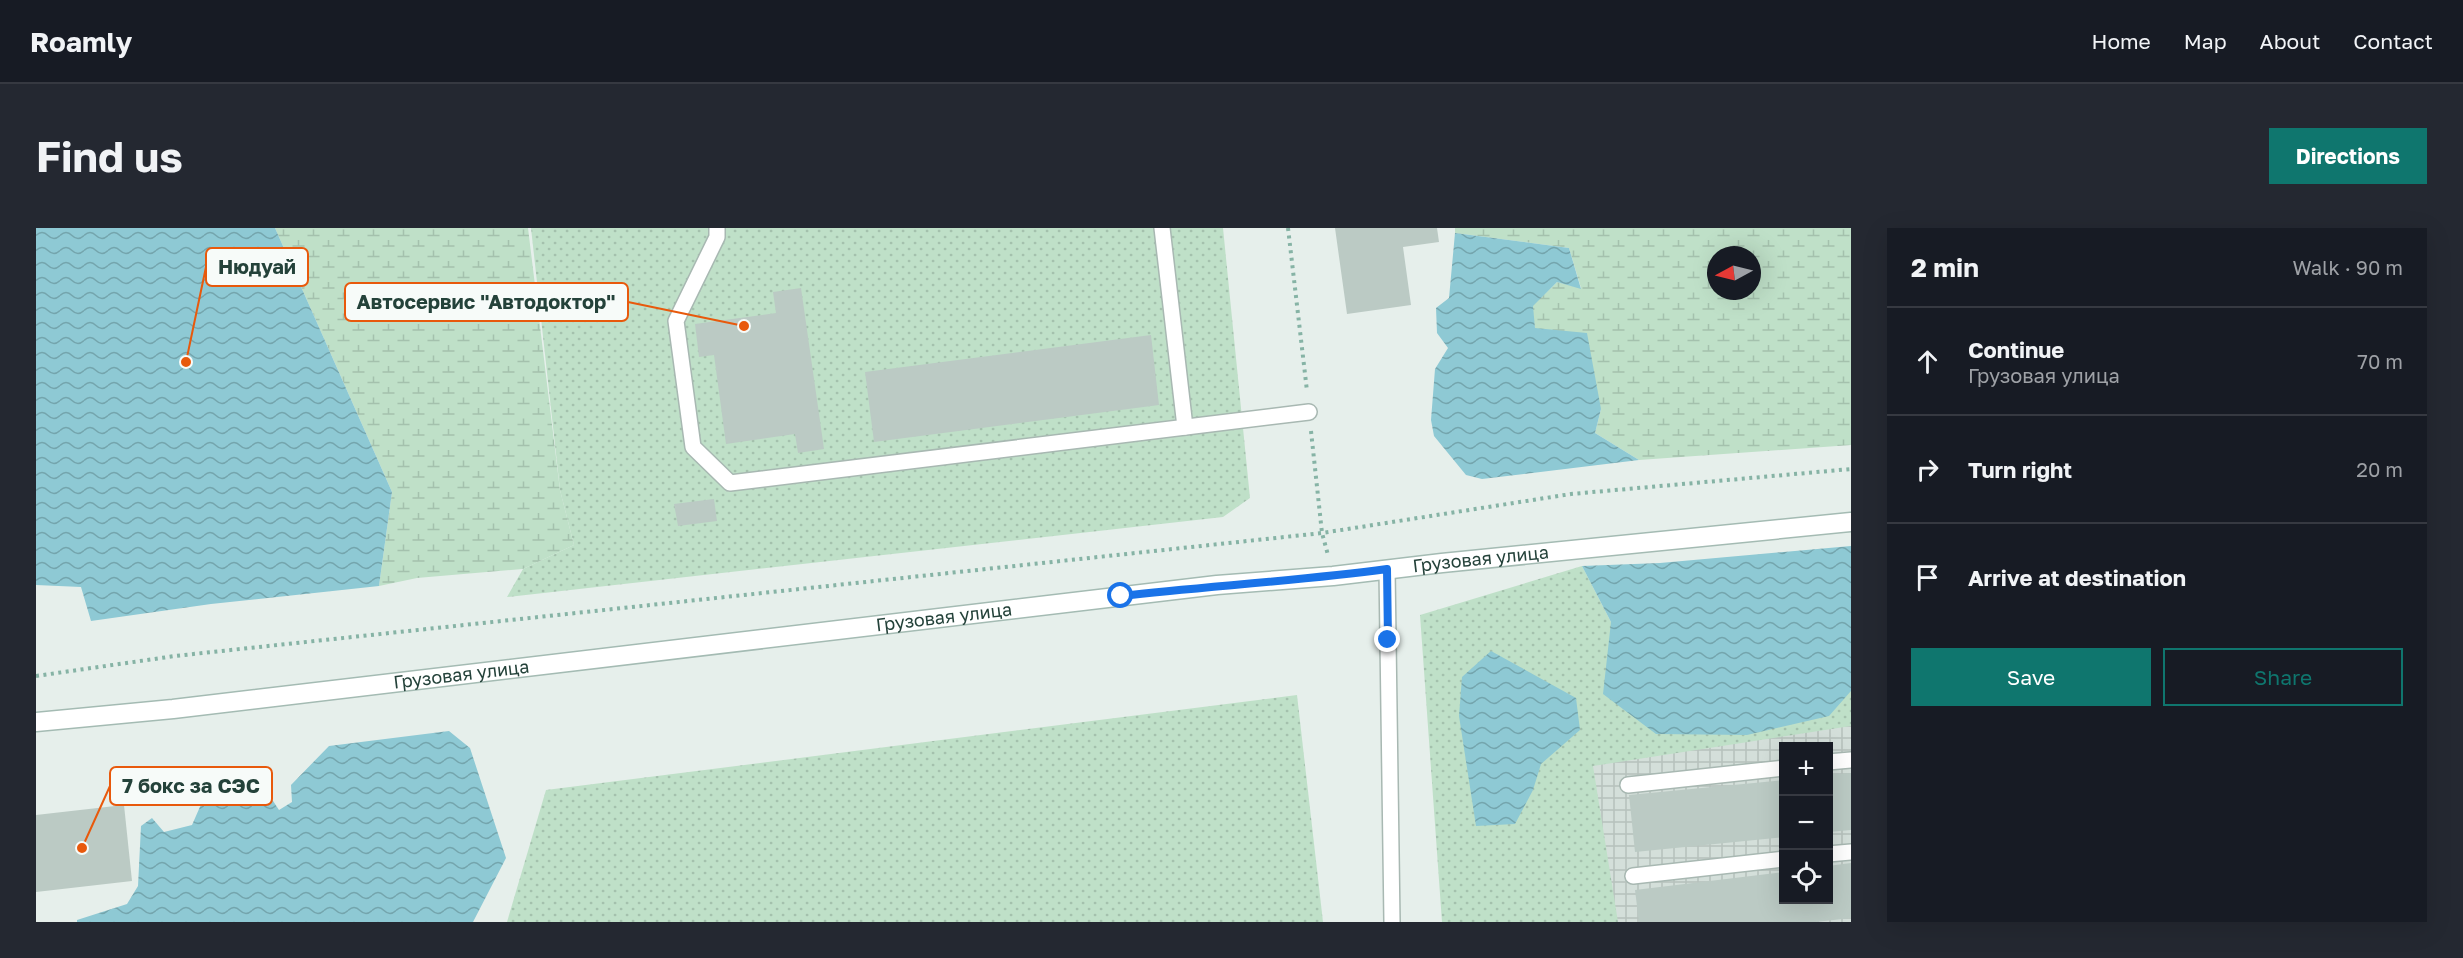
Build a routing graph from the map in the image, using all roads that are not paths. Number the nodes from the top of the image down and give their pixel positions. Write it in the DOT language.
graph roads {
  1 [pos="717,228"];
  2 [pos="1162,228"];
  3 [pos="1309,412"];
  4 [pos="1185,427"];
  5 [pos="1851,522"];
  6 [pos="1387,569"];
  7 [pos="36,722"];
  8 [pos="1851,760"];
  9 [pos="1833,762"];
  10 [pos="1779,769"];
  11 [pos="1628,785"];
  12 [pos="1851,852"];
  13 [pos="1833,854"];
  14 [pos="1779,860"];
  15 [pos="1633,876"];
  16 [pos="1392,922"];
  1 -- 4 [label="lane"];
  2 -- 4 [label="lane"];
  3 -- 4 [label="lane"];
  5 -- 6 [label="main road, Грузовая улица"];
  6 -- 7 [label="main road, Грузовая улица"];
  6 -- 16 [label="lane"];
  8 -- 9 [label="lane"];
  10 -- 11 [label="lane"];
  12 -- 13 [label="lane"];
  14 -- 15 [label="lane"];
}
